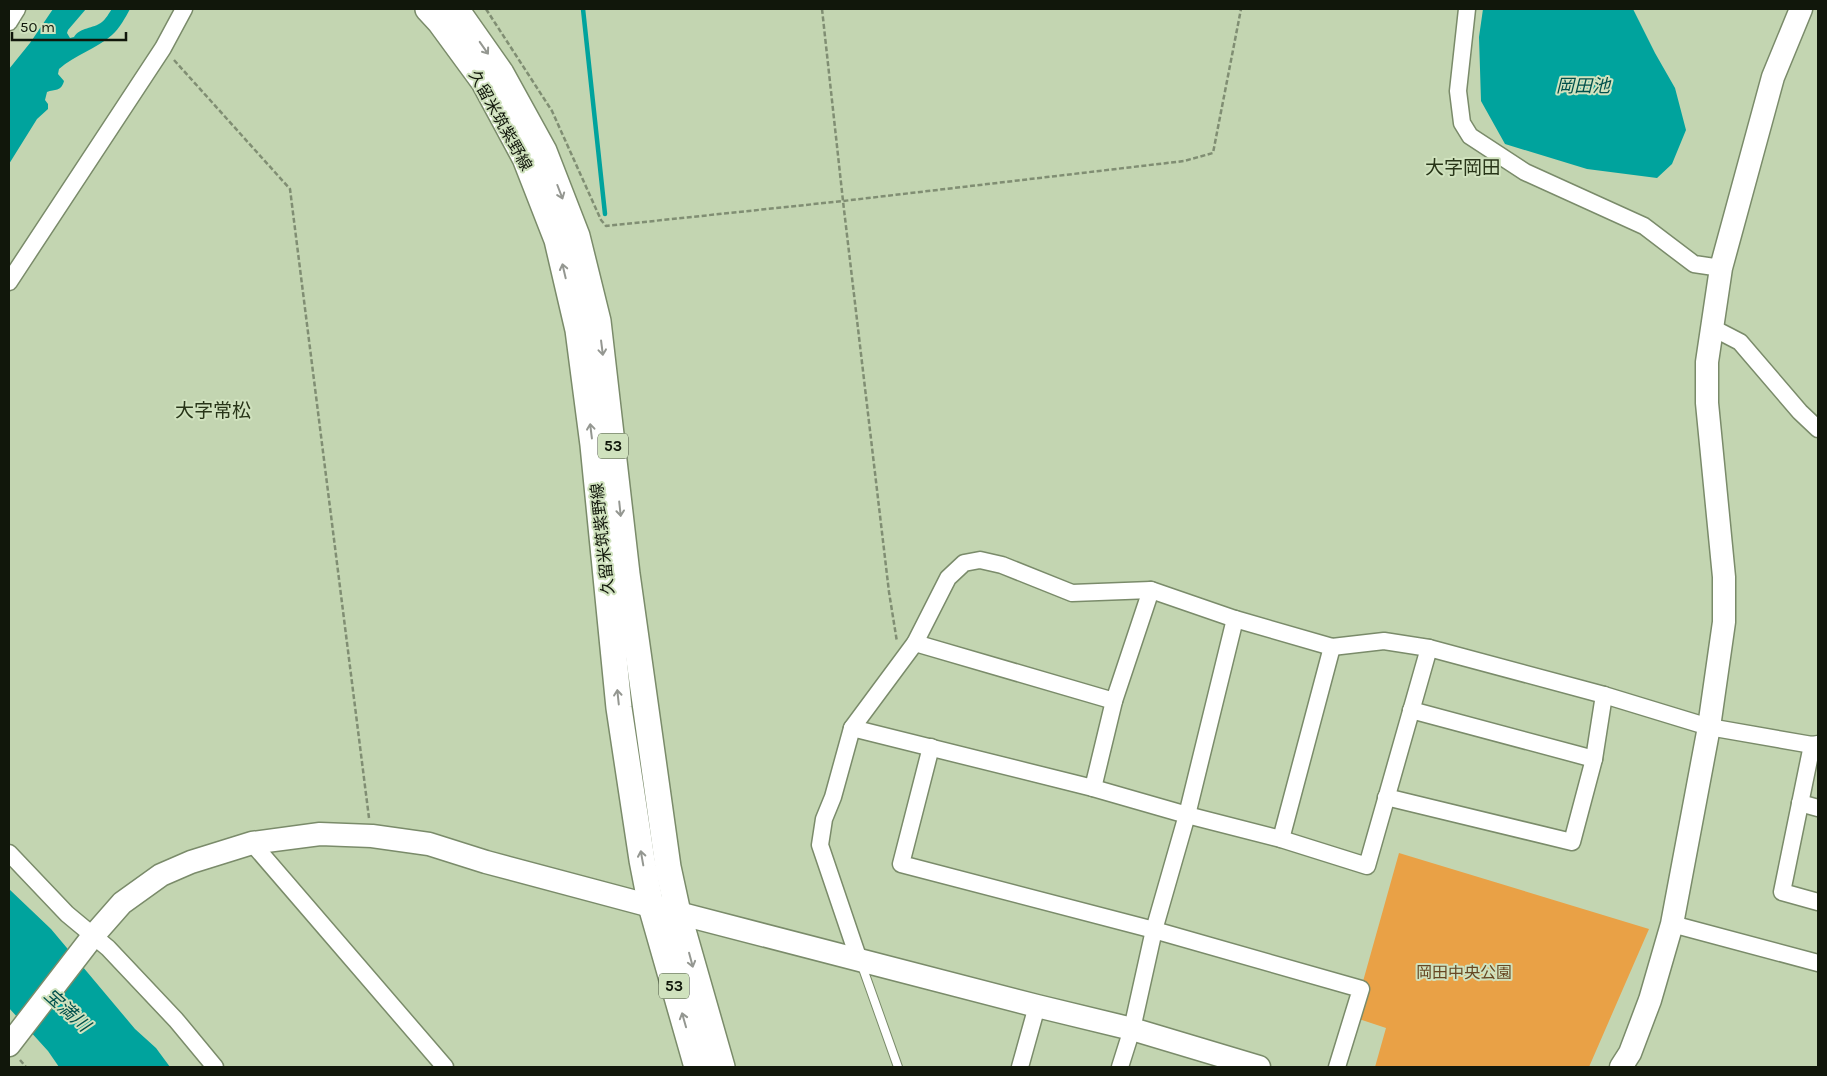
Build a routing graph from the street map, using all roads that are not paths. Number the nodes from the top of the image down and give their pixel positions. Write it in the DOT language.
graph roads {
  1 [pos="17,9"];
  2 [pos="183,9"];
  3 [pos="428,9"];
  4 [pos="456,9"];
  5 [pos="1467,9"];
  6 [pos="1801,9"];
  7 [pos="9,22"];
  8 [pos="1721,268"];
  9 [pos="9,282"];
  10 [pos="1711,327"];
  11 [pos="1818,429"];
  12 [pos="1151,590"];
  13 [pos="1235,618"];
  14 [pos="915,644"];
  15 [pos="1332,647"];
  16 [pos="1429,648"];
  17 [pos="1604,696"];
  18 [pos="1114,701"];
  19 [pos="1411,710"];
  20 [pos="1709,727"];
  21 [pos="852,728"];
  22 [pos="1815,745"];
  23 [pos="931,747"];
  24 [pos="1594,759"];
  25 [pos="1093,788"];
  26 [pos="1386,796"];
  27 [pos="1800,803"];
  28 [pos="1818,808"];
  29 [pos="1187,815"];
  30 [pos="1281,839"];
  31 [pos="252,843"];
  32 [pos="9,853"];
  33 [pos="1818,902"];
  34 [pos="651,906"];
  35 [pos="678,913"];
  36 [pos="1672,924"];
  37 [pos="1154,930"];
  38 [pos="89,942"];
  39 [pos="860,960"];
  40 [pos="1818,963"];
  41 [pos="1037,1006"];
  42 [pos="1132,1029"];
  43 [pos="11,1042"];
  44 [pos="1220,1062"];
  45 [pos="215,1067"];
  46 [pos="445,1067"];
  47 [pos="697,1067"];
  48 [pos="722,1067"];
  49 [pos="898,1067"];
  50 [pos="1020,1067"];
  51 [pos="1120,1067"];
  52 [pos="1259,1067"];
  53 [pos="1338,1067"];
  54 [pos="1622,1067"];
  1 -- 7 [label="street"];
  2 -- 9 [label="street"];
  34 -- 3 [label="main road, 久留米筑紫野線 / 53, one-way"];
  4 -- 35 [label="main road, 久留米筑紫野線 / 53, one-way"];
  5 -- 8 [label="street"];
  6 -- 8 [label="street"];
  8 -- 10 [label="street"];
  10 -- 11 [label="street"];
  10 -- 20 [label="street"];
  12 -- 13 [label="street"];
  12 -- 14 [label="street"];
  12 -- 18 [label="street"];
  13 -- 15 [label="street"];
  13 -- 29 [label="street"];
  14 -- 18 [label="street"];
  14 -- 21 [label="street"];
  15 -- 16 [label="street"];
  15 -- 30 [label="street"];
  16 -- 17 [label="street"];
  16 -- 19 [label="street"];
  17 -- 20 [label="street"];
  17 -- 24 [label="street"];
  18 -- 25 [label="street"];
  19 -- 24 [label="street"];
  19 -- 26 [label="street"];
  20 -- 22 [label="street"];
  20 -- 36 [label="street"];
  21 -- 23 [label="street"];
  21 -- 39 [label="street"];
  22 -- 27 [label="street"];
  23 -- 25 [label="street"];
  23 -- 37 [label="street"];
  24 -- 26 [label="street"];
  25 -- 29 [label="street"];
  26 -- 30 [label="street"];
  27 -- 28 [label="street"];
  27 -- 33 [label="street"];
  29 -- 30 [label="street"];
  29 -- 37 [label="street"];
  31 -- 34 [label="street"];
  31 -- 38 [label="street"];
  31 -- 46 [label="street"];
  32 -- 38 [label="street"];
  34 -- 35 [label="street"];
  47 -- 34 [label="main road, 久留米筑紫野線 / 53, one-way"];
  35 -- 39 [label="street"];
  35 -- 48 [label="main road, 久留米筑紫野線 / 53, one-way"];
  36 -- 40 [label="street"];
  36 -- 54 [label="street"];
  37 -- 42 [label="street"];
  37 -- 53 [label="street"];
  38 -- 43 [label="street"];
  38 -- 45 [label="street"];
  39 -- 41 [label="street"];
  39 -- 49 [label="lane"];
  41 -- 42 [label="street"];
  41 -- 50 [label="street"];
  42 -- 44 [label="street"];
  42 -- 51 [label="street"];
  44 -- 52 [label="street"];
}
